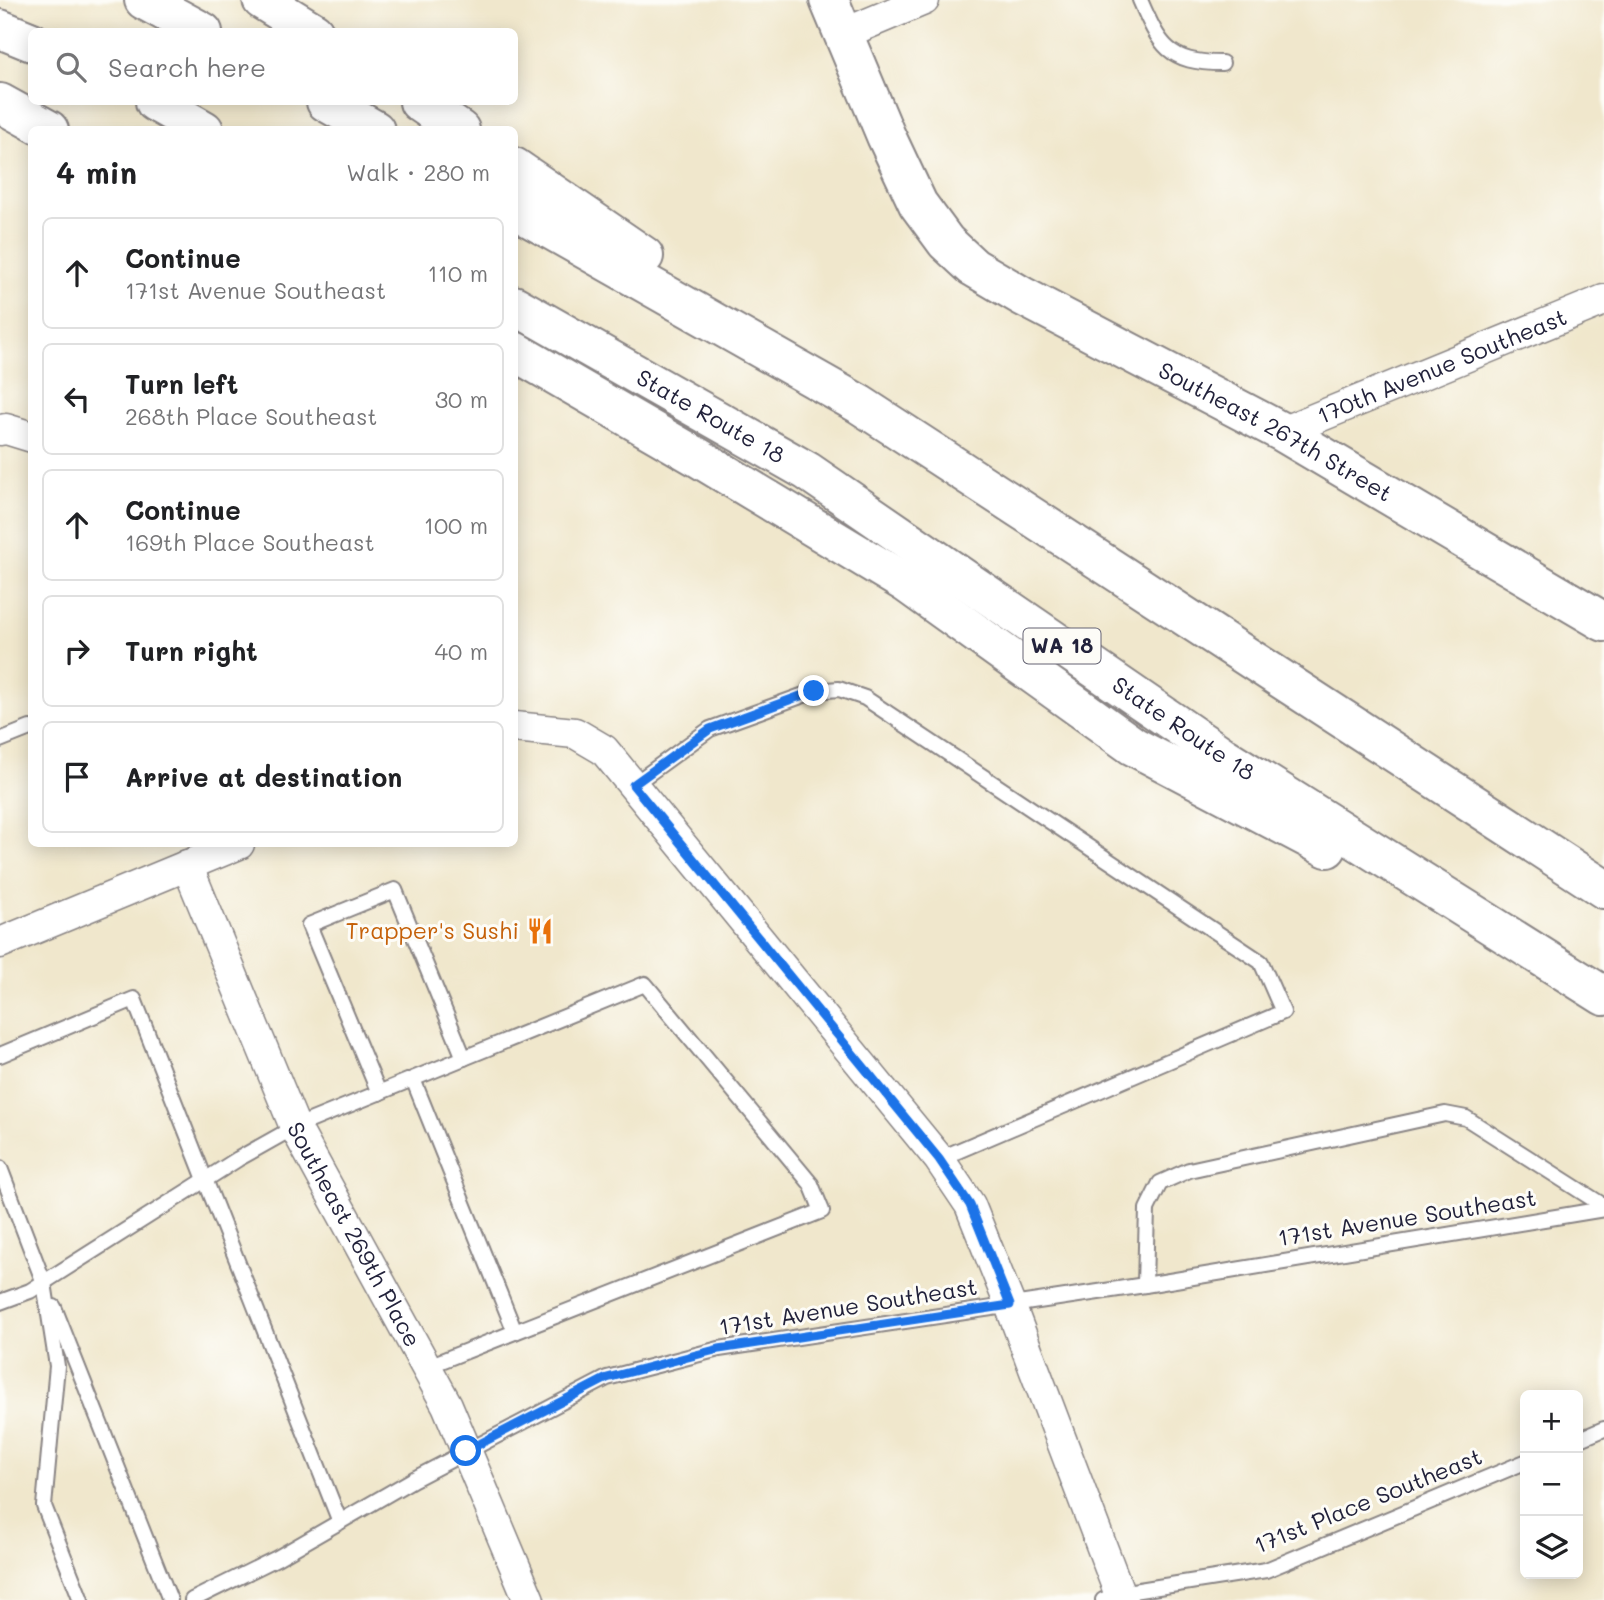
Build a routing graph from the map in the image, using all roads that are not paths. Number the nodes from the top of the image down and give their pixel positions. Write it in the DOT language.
graph roads {
  1 [pos="144,0"];
  2 [pos="262,0"];
  3 [pos="924,0"];
  4 [pos="1140,0"];
  5 [pos="836,17"];
  6 [pos="196,28"];
  7 [pos="308,28"];
  8 [pos="0,29"];
  9 [pos="28,41"];
  10 [pos="1222,63"];
  11 [pos="0,103"];
  12 [pos="160,105"];
  13 [pos="331,105"];
  14 [pos="423,105"];
  15 [pos="42,126"];
  16 [pos="197,126"];
  17 [pos="368,126"];
  18 [pos="454,126"];
  19 [pos="518,170"];
  20 [pos="518,211"];
  21 [pos="1604,300"];
  22 [pos="518,307"];
  23 [pos="518,353"];
  24 [pos="859,404"];
  25 [pos="0,430"];
  26 [pos="1282,432"];
  27 [pos="28,436"];
  28 [pos="1604,622"];
  29 [pos="518,727"];
  30 [pos="28,729"];
  31 [pos="0,740"];
  32 [pos="633,785"];
  33 [pos="232,847"];
  34 [pos="187,865"];
  35 [pos="1604,889"];
  36 [pos="0,943"];
  37 [pos="1598,992"];
  38 [pos="0,1055"];
  39 [pos="464,1058"];
  40 [pos="413,1079"];
  41 [pos="379,1093"];
  42 [pos="295,1127"];
  43 [pos="939,1159"];
  44 [pos="0,1168"];
  45 [pos="206,1180"];
  46 [pos="1604,1207"];
  47 [pos="44,1283"];
  48 [pos="1145,1285"];
  49 [pos="0,1302"];
  50 [pos="1010,1305"];
  51 [pos="515,1332"];
  52 [pos="426,1367"];
  53 [pos="1604,1429"];
  54 [pos="1583,1438"];
  55 [pos="466,1451"];
  56 [pos="1520,1464"];
  57 [pos="340,1522"];
  58 [pos="1115,1598"];
  59 [pos="81,1600"];
  60 [pos="170,1600"];
  61 [pos="192,1600"];
  62 [pos="529,1600"];
  1 -- 6 [label="main road"];
  2 -- 7 [label="main road"];
  3 -- 5 [label="street"];
  4 -- 10 [label="lane"];
  5 -- 26 [label="main road, Southeast 267th Street"];
  8 -- 9 [label="main road"];
  11 -- 15 [label="main road"];
  12 -- 16 [label="main road"];
  13 -- 17 [label="main road"];
  14 -- 18 [label="main road"];
  19 -- 24 [label="main road"];
  20 -- 24 [label="main road"];
  21 -- 26 [label="street, 170th Avenue Southeast"];
  22 -- 37 [label="main road, State Route 18 / WA 18"];
  23 -- 37 [label="main road"];
  24 -- 35 [label="main road"];
  25 -- 27 [label="street"];
  26 -- 28 [label="main road, Southeast 267th Street"];
  29 -- 32 [label="street"];
  30 -- 31 [label="lane"];
  32 -- 43 [label="street"];
  32 -- 43 [label="lane"];
  33 -- 34 [label="street"];
  34 -- 36 [label="street"];
  34 -- 42 [label="street, Southeast 269th Place"];
  38 -- 45 [label="lane"];
  39 -- 40 [label="lane"];
  39 -- 41 [label="lane"];
  39 -- 51 [label="lane"];
  40 -- 41 [label="lane"];
  40 -- 51 [label="lane"];
  41 -- 42 [label="lane"];
  42 -- 45 [label="lane"];
  42 -- 52 [label="street, Southeast 269th Place"];
  43 -- 50 [label="street"];
  44 -- 47 [label="lane"];
  45 -- 47 [label="lane"];
  45 -- 57 [label="lane"];
  46 -- 48 [label="lane, 171st Avenue Southeast"];
  46 -- 48 [label="lane"];
  47 -- 49 [label="lane"];
  47 -- 59 [label="lane"];
  47 -- 60 [label="lane"];
  48 -- 50 [label="lane, 171st Avenue Southeast"];
  50 -- 55 [label="lane, 171st Avenue Southeast"];
  50 -- 58 [label="street"];
  51 -- 52 [label="lane"];
  52 -- 55 [label="street, Southeast 269th Place"];
  53 -- 54 [label="lane"];
  55 -- 57 [label="lane, 171st Avenue Southeast"];
  55 -- 62 [label="street, Southeast 269th Place"];
  56 -- 58 [label="lane, 171st Place Southeast"];
  57 -- 61 [label="lane, 171st Avenue Southeast"];
}
